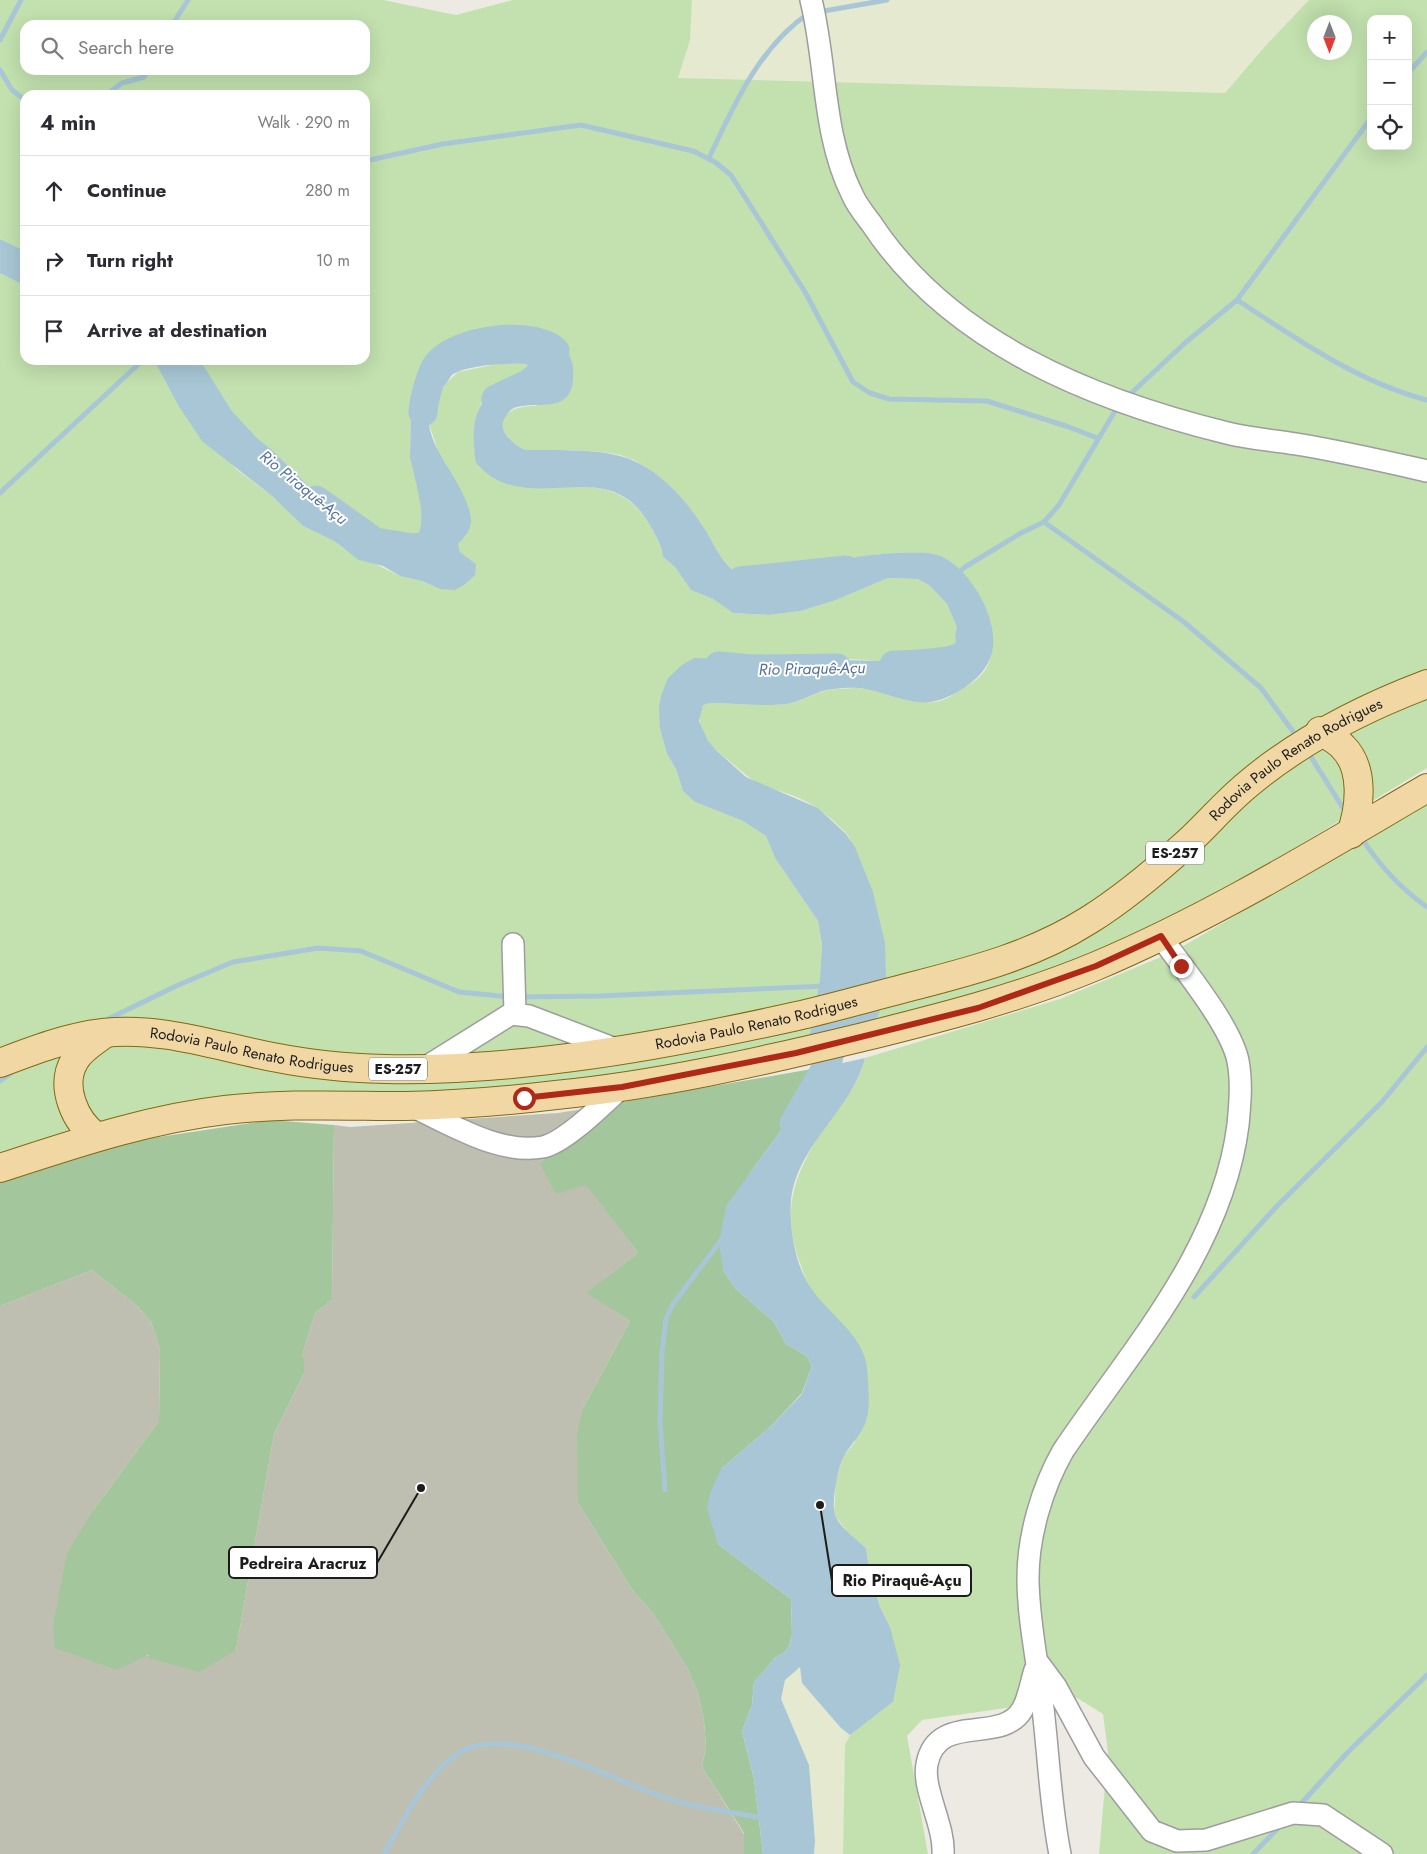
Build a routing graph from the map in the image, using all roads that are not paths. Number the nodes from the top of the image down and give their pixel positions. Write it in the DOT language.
graph roads {
  1 [pos="811,0"];
  2 [pos="1427,472"];
  3 [pos="1427,684"];
  4 [pos="1320,732"];
  5 [pos="1427,788"];
  6 [pos="1351,834"];
  7 [pos="1161,936"];
  8 [pos="513,944"];
  9 [pos="515,1014"];
  10 [pos="105,1033"];
  11 [pos="618,1050"];
  12 [pos="0,1062"];
  13 [pos="423,1069"];
  14 [pos="622,1087"];
  15 [pos="410,1106"];
  16 [pos="97,1137"];
  17 [pos="0,1168"];
  18 [pos="1038,1662"];
  19 [pos="1178,1848"];
  20 [pos="943,1854"];
  21 [pos="1060,1854"];
  22 [pos="1382,1854"];
  1 -- 2 [label="street"];
  3 -- 4 [label="main road, Rodovia Paulo Renato Rodrigues / ES-257"];
  4 -- 6 [label="main road"];
  4 -- 11 [label="main road, Rodovia Paulo Renato Rodrigues / ES-257"];
  5 -- 6 [label="main road"];
  6 -- 7 [label="main road"];
  7 -- 14 [label="main road"];
  7 -- 18 [label="street"];
  8 -- 9 [label="street"];
  9 -- 11 [label="street"];
  9 -- 13 [label="street"];
  10 -- 12 [label="main road, Rodovia Paulo Renato Rodrigues / ES-257"];
  10 -- 13 [label="main road, Rodovia Paulo Renato Rodrigues / ES-257"];
  10 -- 16 [label="main road"];
  11 -- 13 [label="main road, Rodovia Paulo Renato Rodrigues / ES-257"];
  14 -- 15 [label="main road"];
  14 -- 15 [label="street"];
  15 -- 16 [label="main road"];
  16 -- 17 [label="main road"];
  18 -- 19 [label="street"];
  18 -- 20 [label="street"];
  18 -- 21 [label="street"];
  19 -- 22 [label="street"];
}
